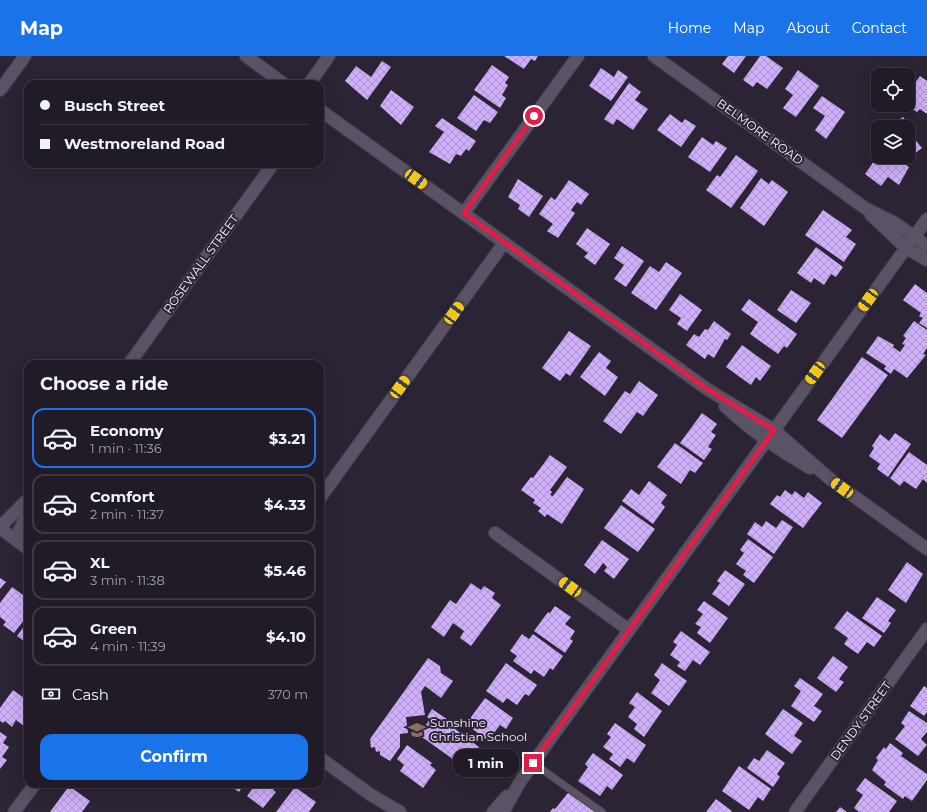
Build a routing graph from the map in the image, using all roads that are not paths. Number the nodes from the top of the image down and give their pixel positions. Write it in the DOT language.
graph roads {
  1 [pos="25,56"];
  2 [pos="246,56"];
  3 [pos="329,56"];
  4 [pos="578,56"];
  5 [pos="654,56"];
  6 [pos="279,80"];
  7 [pos="312,80"];
  8 [pos="0,90"];
  9 [pos="324,113"];
  10 [pos="271,168"];
  11 [pos="865,208"];
  12 [pos="464,213"];
  13 [pos="927,218"];
  14 [pos="915,236"];
  15 [pos="504,243"];
  16 [pos="927,246"];
  17 [pos="906,248"];
  18 [pos="927,260"];
  19 [pos="132,360"];
  20 [pos="707,389"];
  21 [pos="774,430"];
  22 [pos="766,441"];
  23 [pos="830,479"];
  24 [pos="324,492"];
  25 [pos="24,503"];
  26 [pos="24,521"];
  27 [pos="0,527"];
  28 [pos="495,533"];
  29 [pos="15,539"];
  30 [pos="24,545"];
  31 [pos="927,549"];
  32 [pos="927,629"];
  33 [pos="629,630"];
  34 [pos="324,761"];
  35 [pos="533,763"];
  36 [pos="520,782"];
  37 [pos="32,788"];
  38 [pos="371,795"];
  39 [pos="14,812"];
  40 [pos="390,812"];
  41 [pos="400,812"];
  42 [pos="493,812"];
  43 [pos="503,812"];
  44 [pos="602,812"];
  45 [pos="795,812"];
  1 -- 8 [label="street"];
  2 -- 6 [label="street"];
  3 -- 7 [label="street"];
  4 -- 12 [label="street"];
  5 -- 11 [label="street, BELMORE ROAD"];
  9 -- 12 [label="street"];
  10 -- 19 [label="street, ROSEWALL STREET"];
  11 -- 14 [label="street, BELMORE ROAD"];
  11 -- 17 [label="street, BELMORE ROAD"];
  12 -- 15 [label="street"];
  13 -- 14 [label="street"];
  14 -- 16 [label="street, BELMORE ROAD"];
  14 -- 17 [label="street"];
  15 -- 20 [label="street"];
  15 -- 24 [label="street"];
  17 -- 18 [label="street, BELMORE ROAD"];
  17 -- 21 [label="street"];
  20 -- 21 [label="street"];
  20 -- 22 [label="street"];
  21 -- 22 [label="street"];
  21 -- 23 [label="street"];
  22 -- 23 [label="street"];
  22 -- 33 [label="street"];
  23 -- 31 [label="street"];
  25 -- 27 [label="street"];
  26 -- 29 [label="street"];
  27 -- 29 [label="street"];
  28 -- 33 [label="street"];
  29 -- 30 [label="street"];
  32 -- 45 [label="street, DENDY STREET"];
  33 -- 35 [label="street"];
  34 -- 38 [label="street"];
  35 -- 36 [label="street"];
  35 -- 44 [label="lane"];
  36 -- 42 [label="street"];
  36 -- 43 [label="street"];
  37 -- 39 [label="street"];
  38 -- 40 [label="street"];
  38 -- 41 [label="street"];
}
